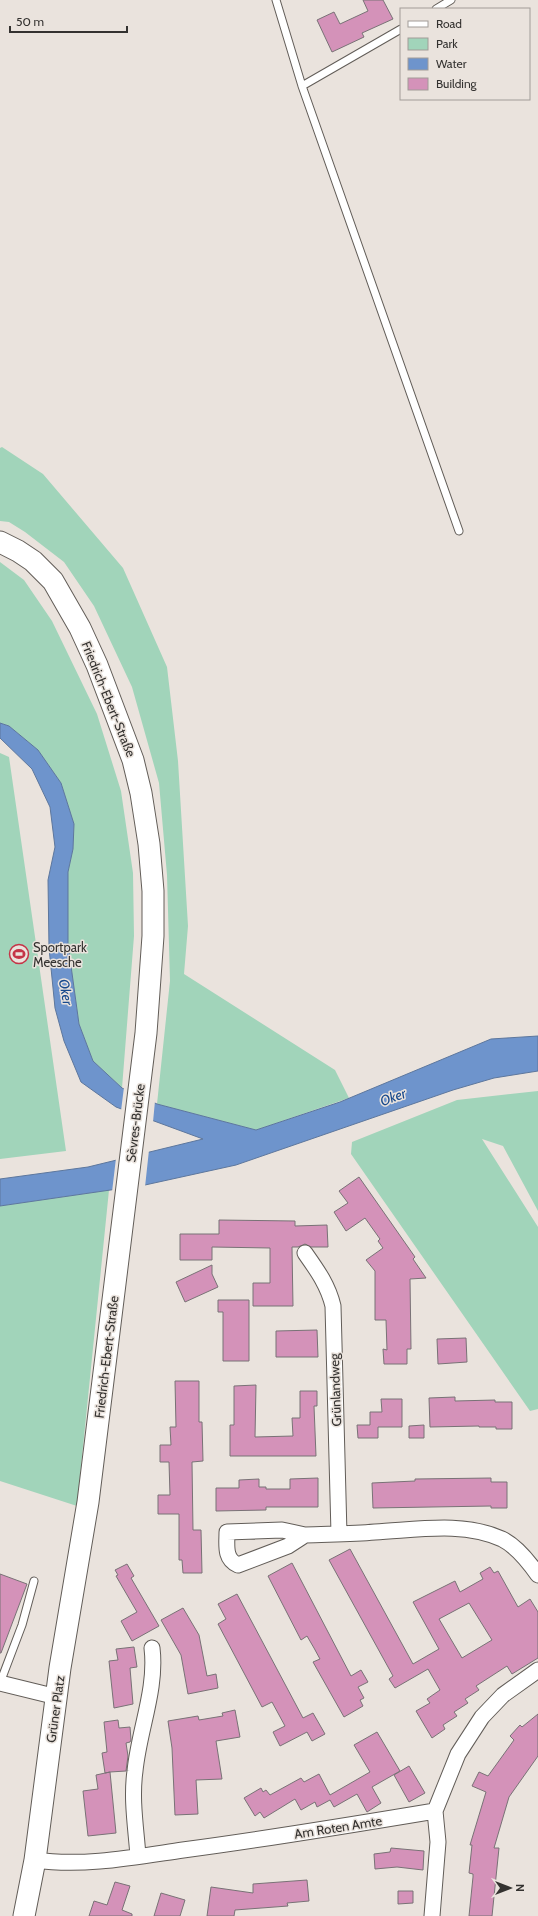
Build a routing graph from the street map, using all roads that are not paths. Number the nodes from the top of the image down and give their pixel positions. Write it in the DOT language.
graph roads {
  1 [pos="276,0"];
  2 [pos="451,0"];
  3 [pos="438,8"];
  4 [pos="400,30"];
  5 [pos="302,86"];
  6 [pos="459,531"];
  7 [pos="0,542"];
  8 [pos="146,1033"];
  9 [pos="124,1212"];
  10 [pos="305,1253"];
  11 [pos="88,1502"];
  12 [pos="339,1534"];
  13 [pos="305,1535"];
  14 [pos="538,1575"];
  15 [pos="34,1581"];
  16 [pos="152,1648"];
  17 [pos="538,1670"];
  18 [pos="0,1683"];
  19 [pos="56,1697"];
  20 [pos="435,1811"];
  21 [pos="138,1856"];
  22 [pos="35,1860"];
  23 [pos="24,1916"];
  24 [pos="432,1916"];
  1 -- 5 [label="lane"];
  2 -- 3 [label="lane"];
  4 -- 5 [label="lane"];
  5 -- 6 [label="lane"];
  7 -- 8 [label="main road, Friedrich-Ebert-Straße"];
  8 -- 9 [label="main road, Sèvres-Brücke"];
  9 -- 11 [label="main road, Friedrich-Ebert-Straße"];
  10 -- 12 [label="street, Grünlandweg"];
  11 -- 19 [label="main road, Grüner Platz"];
  12 -- 13 [label="street"];
  12 -- 14 [label="street"];
  13 -- 13 [label="street"];
  15 -- 18 [label="lane"];
  16 -- 21 [label="street"];
  17 -- 20 [label="street"];
  18 -- 19 [label="street"];
  19 -- 22 [label="main road, Grüner Platz"];
  20 -- 21 [label="street, Am Roten Amte"];
  20 -- 24 [label="street"];
  21 -- 22 [label="street, Am Roten Amte"];
  22 -- 23 [label="main road, Grüner Platz"];
}
